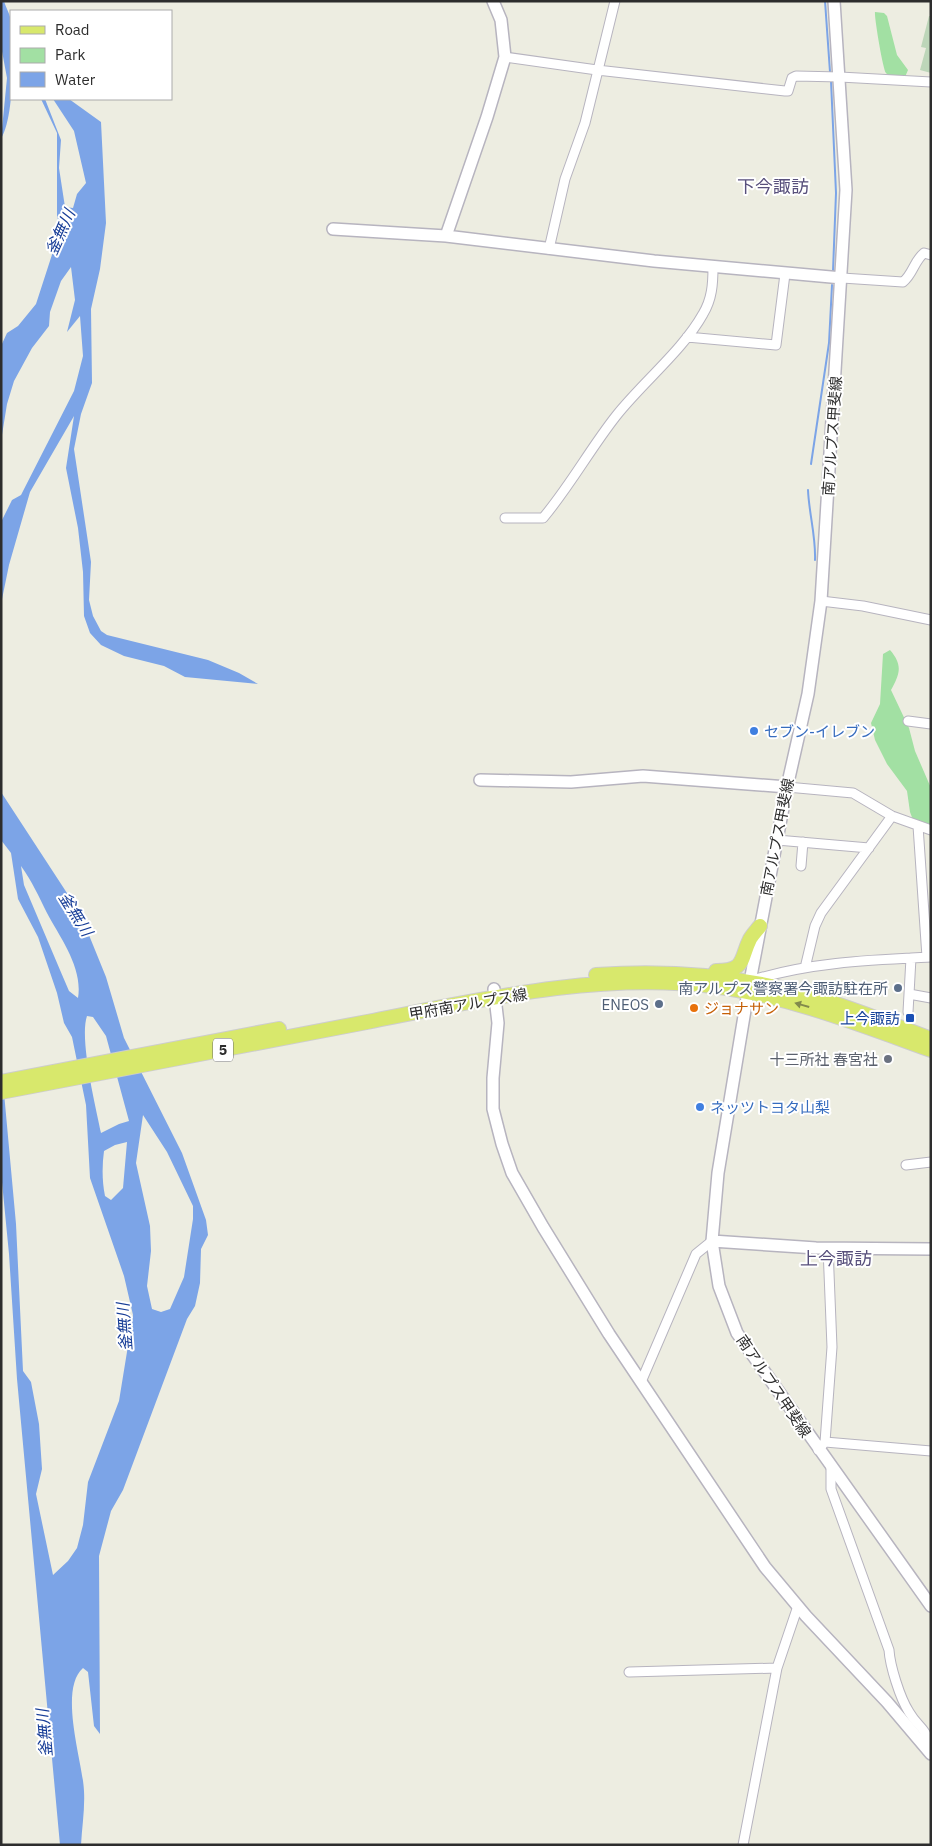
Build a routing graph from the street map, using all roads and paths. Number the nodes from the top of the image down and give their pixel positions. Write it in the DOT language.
graph roads {
  1 [pos="493,1"];
  2 [pos="615,1"];
  3 [pos="834,1"];
  4 [pos="505,57"];
  5 [pos="597,70"];
  6 [pos="840,77"];
  7 [pos="931,82"];
  8 [pos="333,229"];
  9 [pos="446,236"];
  10 [pos="549,248"];
  11 [pos="931,255"];
  12 [pos="713,267"];
  13 [pos="785,274"];
  14 [pos="842,278"];
  15 [pos="687,337"];
  16 [pos="505,518"];
  17 [pos="820,600"];
  18 [pos="931,620"];
  19 [pos="908,721"];
  20 [pos="931,724"];
  21 [pos="480,780"];
  22 [pos="787,786"];
  23 [pos="892,816"];
  24 [pos="918,826"];
  25 [pos="931,830"];
  26 [pos="776,840"];
  27 [pos="803,842"];
  28 [pos="869,848"];
  29 [pos="801,866"];
  30 [pos="760,926"];
  31 [pos="929,957"];
  32 [pos="911,958"];
  33 [pos="805,968"];
  34 [pos="656,973"];
  35 [pos="749,987"];
  36 [pos="495,994"];
  37 [pos="909,994"];
  38 [pos="931,998"];
  39 [pos="443,1003"];
  40 [pos="908,1012"];
  41 [pos="931,1038"];
  42 [pos="931,1050"];
  43 [pos="1,1082"];
  44 [pos="1,1092"];
  45 [pos="931,1162"];
  46 [pos="906,1165"];
  47 [pos="712,1241"];
  48 [pos="828,1248"];
  49 [pos="931,1249"];
  50 [pos="641,1382"];
  51 [pos="822,1446"];
  52 [pos="931,1451"];
  53 [pos="831,1467"];
  54 [pos="798,1606"];
  55 [pos="931,1606"];
  56 [pos="777,1668"];
  57 [pos="630,1672"];
  58 [pos="930,1753"];
  59 [pos="743,1845"];
  1 -- 4 [label="street"];
  2 -- 5 [label="street"];
  3 -- 6 [label="street, 南アルプス甲斐線"];
  4 -- 5 [label="street"];
  4 -- 9 [label="street"];
  5 -- 6 [label="street"];
  5 -- 10 [label="street"];
  6 -- 7 [label="street"];
  6 -- 14 [label="street, 南アルプス甲斐線"];
  8 -- 9 [label="street"];
  9 -- 10 [label="street"];
  10 -- 12 [label="street"];
  11 -- 14 [label="street"];
  12 -- 13 [label="street"];
  12 -- 15 [label="street"];
  13 -- 14 [label="street"];
  13 -- 15 [label="street"];
  14 -- 17 [label="street, 南アルプス甲斐線"];
  15 -- 16 [label="street"];
  17 -- 18 [label="street"];
  17 -- 22 [label="street, 南アルプス甲斐線"];
  19 -- 20 [label="street"];
  21 -- 22 [label="street"];
  22 -- 23 [label="street"];
  22 -- 26 [label="street, 南アルプス甲斐線"];
  23 -- 24 [label="street"];
  23 -- 28 [label="street"];
  24 -- 25 [label="street"];
  24 -- 31 [label="street"];
  26 -- 27 [label="street"];
  26 -- 30 [label="street, 南アルプス甲斐線"];
  27 -- 28 [label="street"];
  27 -- 29 [label="street"];
  28 -- 33 [label="street"];
  30 -- 34 [label="main road"];
  30 -- 35 [label="street, 南アルプス甲斐線"];
  31 -- 32 [label="street"];
  32 -- 33 [label="street"];
  32 -- 37 [label="street"];
  33 -- 35 [label="street"];
  34 -- 35 [label="main road, 甲府南アルプス線 / 5"];
  34 -- 36 [label="main road, 甲府南アルプス線 / 5"];
  35 -- 36 [label="main road, 甲府南アルプス線 / 5"];
  35 -- 41 [label="main road, 甲府南アルプス線 / 5"];
  42 -- 35 [label="main road, 甲府南アルプス線 / 5, one-way"];
  35 -- 47 [label="street, 南アルプス甲斐線"];
  36 -- 39 [label="main road, 甲府南アルプス線 / 5"];
  36 -- 50 [label="street"];
  37 -- 38 [label="street"];
  37 -- 40 [label="street"];
  39 -- 43 [label="main road, 甲府南アルプス線 / 5"];
  39 -- 44 [label="main road, 甲府南アルプス線 / 5"];
  45 -- 46 [label="street"];
  47 -- 48 [label="street"];
  47 -- 50 [label="street"];
  47 -- 51 [label="street, 南アルプス甲斐線"];
  48 -- 49 [label="street"];
  48 -- 51 [label="street"];
  50 -- 54 [label="street"];
  51 -- 52 [label="street"];
  51 -- 53 [label="street, 南アルプス甲斐線"];
  53 -- 55 [label="street, 南アルプス甲斐線"];
  53 -- 58 [label="street"];
  54 -- 56 [label="street"];
  54 -- 58 [label="street"];
  56 -- 57 [label="street"];
  56 -- 59 [label="street"];
}
